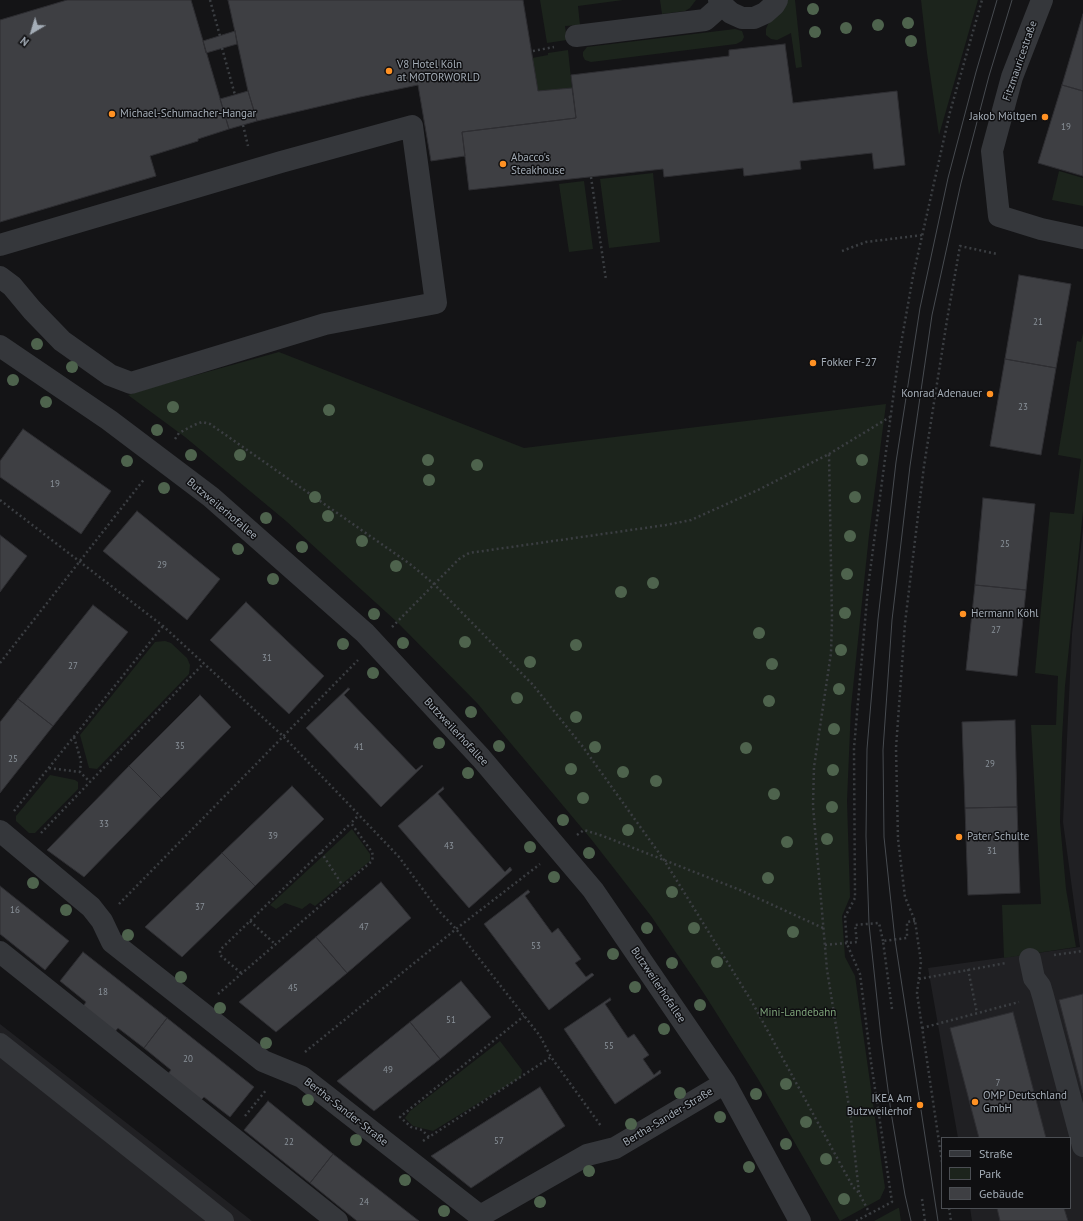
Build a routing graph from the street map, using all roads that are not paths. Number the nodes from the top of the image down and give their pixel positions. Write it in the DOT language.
graph roads {
  1 [pos="777,0"];
  2 [pos="1042,0"];
  3 [pos="721,3"];
  4 [pos="576,36"];
  5 [pos="1083,238"];
  6 [pos="0,245"];
  7 [pos="0,277"];
  8 [pos="0,346"];
  9 [pos="5,824"];
  10 [pos="0,952"];
  11 [pos="1030,959"];
  12 [pos="0,1044"];
  13 [pos="725,1083"];
  14 [pos="1083,1146"];
  15 [pos="220,1220"];
  16 [pos="337,1221"];
  17 [pos="800,1221"];
  1 -- 3 [label="street"];
  2 -- 5 [label="street, Fitzmauricestraße"];
  3 -- 4 [label="street"];
  6 -- 7 [label="street"];
  8 -- 13 [label="street, Butzweilerhofallee"];
  9 -- 13 [label="street, Bertha-Sander-Straße"];
  10 -- 16 [label="street"];
  11 -- 14 [label="street"];
  12 -- 15 [label="street"];
  13 -- 17 [label="street, Butzweilerhofallee"];
}
